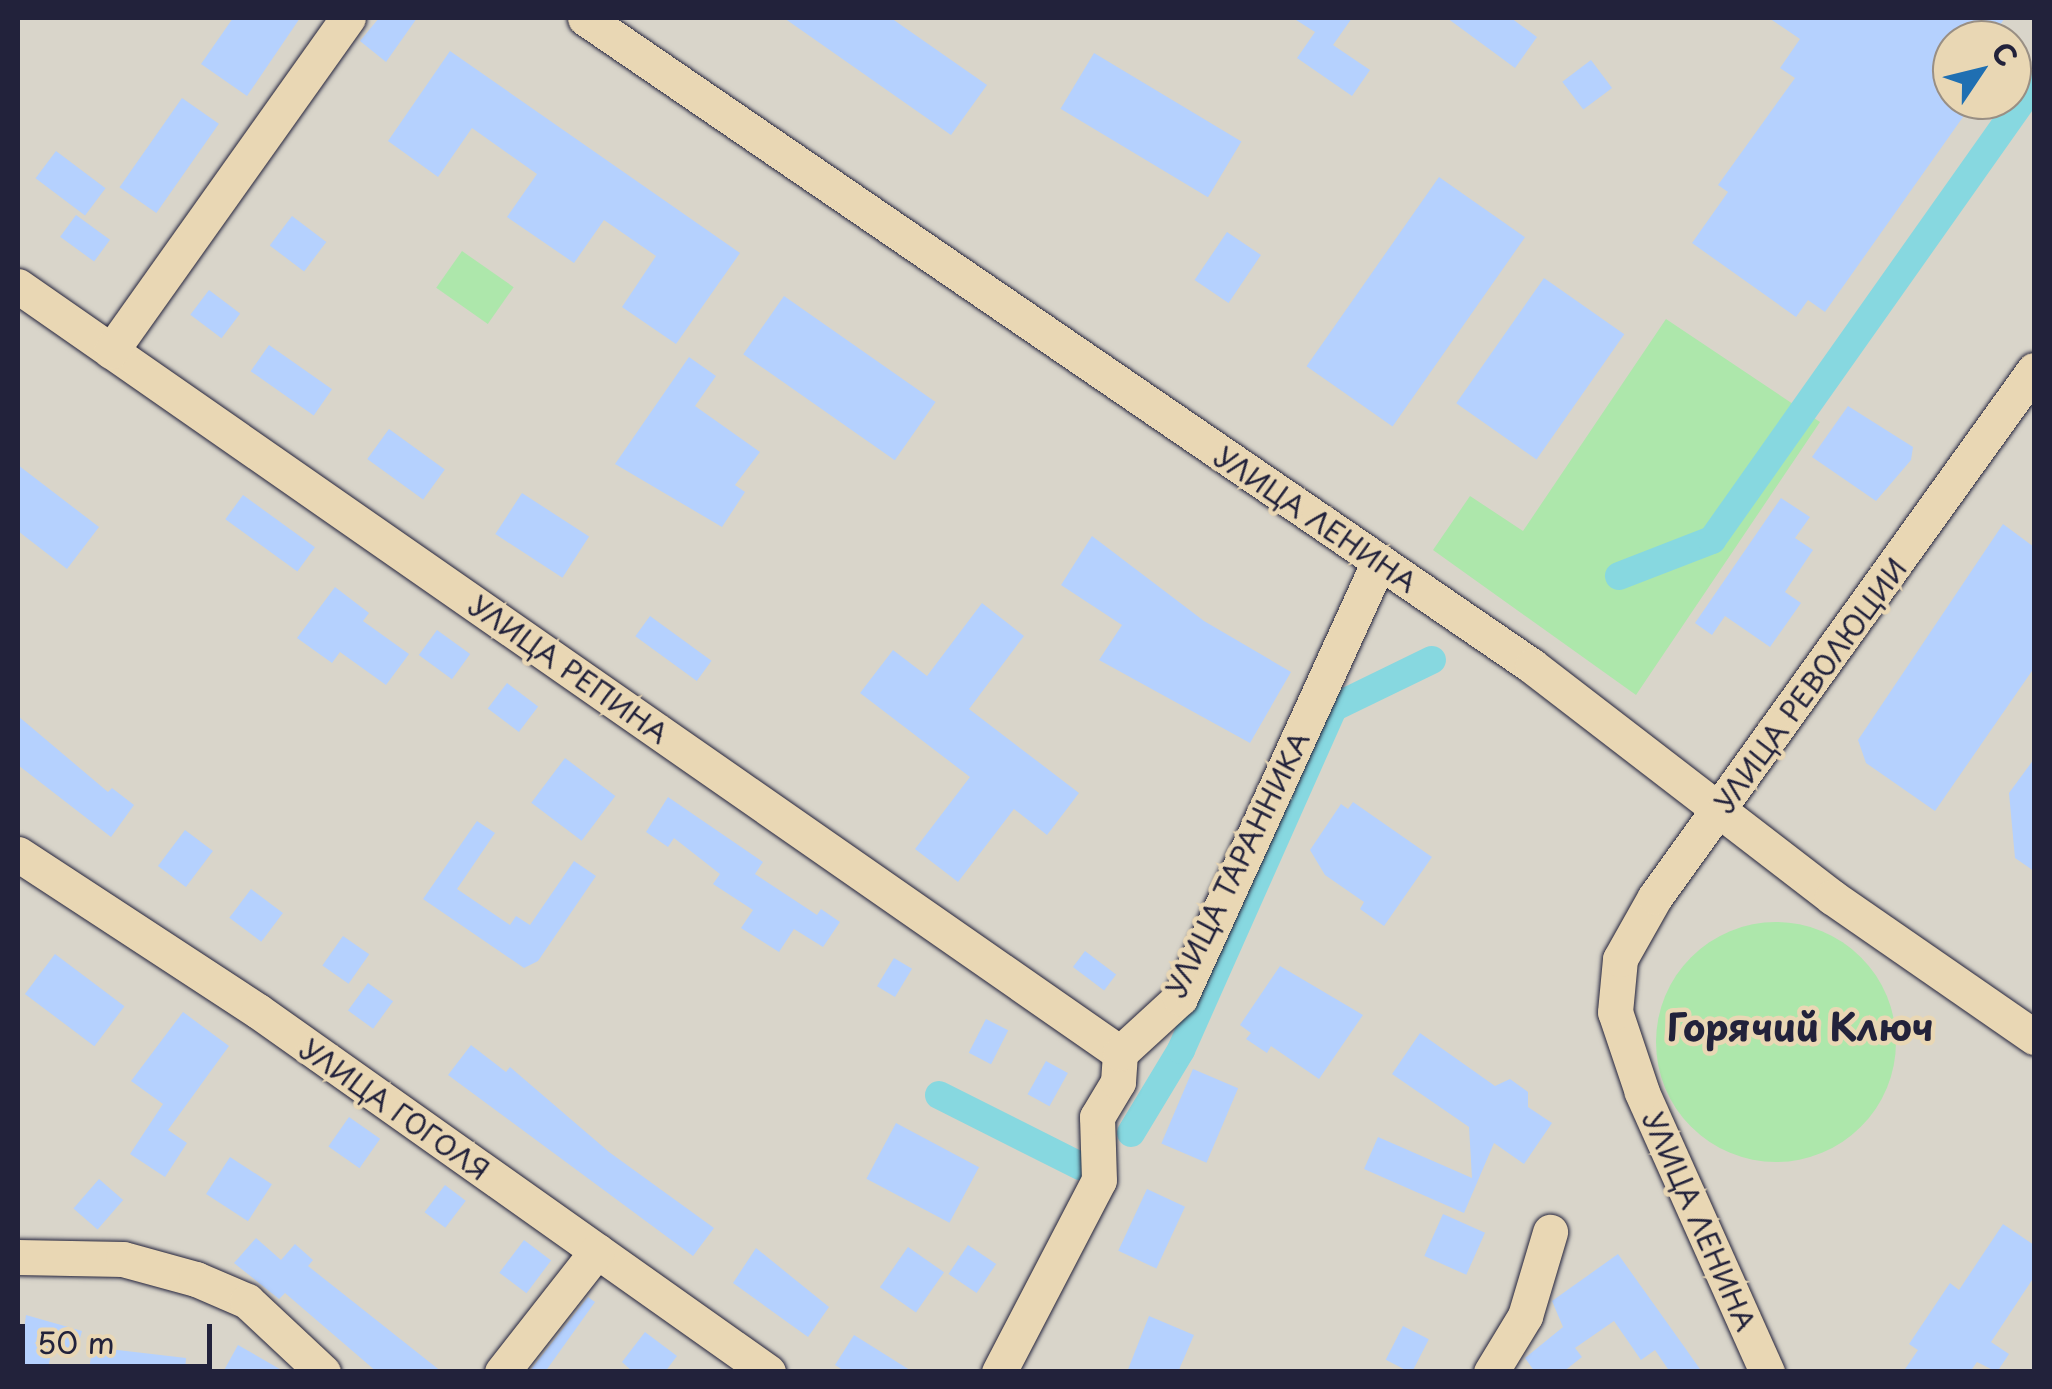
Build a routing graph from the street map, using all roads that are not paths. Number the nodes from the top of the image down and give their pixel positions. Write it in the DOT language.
graph roads {
  1 [pos="348,18"];
  2 [pos="585,18"];
  3 [pos="22,295"];
  4 [pos="111,351"];
  5 [pos="2034,370"];
  6 [pos="1379,561"];
  7 [pos="1717,810"];
  8 [pos="20,861"];
  9 [pos="1614,1012"];
  10 [pos="2034,1037"];
  11 [pos="1120,1053"];
  12 [pos="1550,1232"];
  13 [pos="598,1252"];
  14 [pos="18,1257"];
  15 [pos="323,1372"];
  16 [pos="502,1372"];
  17 [pos="768,1372"];
  18 [pos="999,1372"];
  19 [pos="1491,1372"];
  20 [pos="1767,1372"];
  1 -- 4 [label="street"];
  2 -- 6 [label="street, УЛИЦА ЛЕНИНА"];
  3 -- 4 [label="street, УЛИЦА РЕПИНА"];
  4 -- 11 [label="street, УЛИЦА РЕПИНА"];
  5 -- 7 [label="street, УЛИЦА РЕВОЛЮЦИИ"];
  6 -- 7 [label="street, УЛИЦА ЛЕНИНА"];
  6 -- 11 [label="street, УЛИЦА ТАРАННИКА"];
  7 -- 9 [label="street, УЛИЦА РЕВОЛЮЦИИ"];
  7 -- 10 [label="street, УЛИЦА ЛЕНИНА"];
  8 -- 13 [label="street, УЛИЦА ГОГОЛЯ"];
  9 -- 20 [label="street, УЛИЦА ЛЕНИНА"];
  11 -- 18 [label="street"];
  12 -- 19 [label="street"];
  13 -- 16 [label="street"];
  13 -- 17 [label="street, УЛИЦА ГОГОЛЯ"];
  14 -- 15 [label="street"];
}
